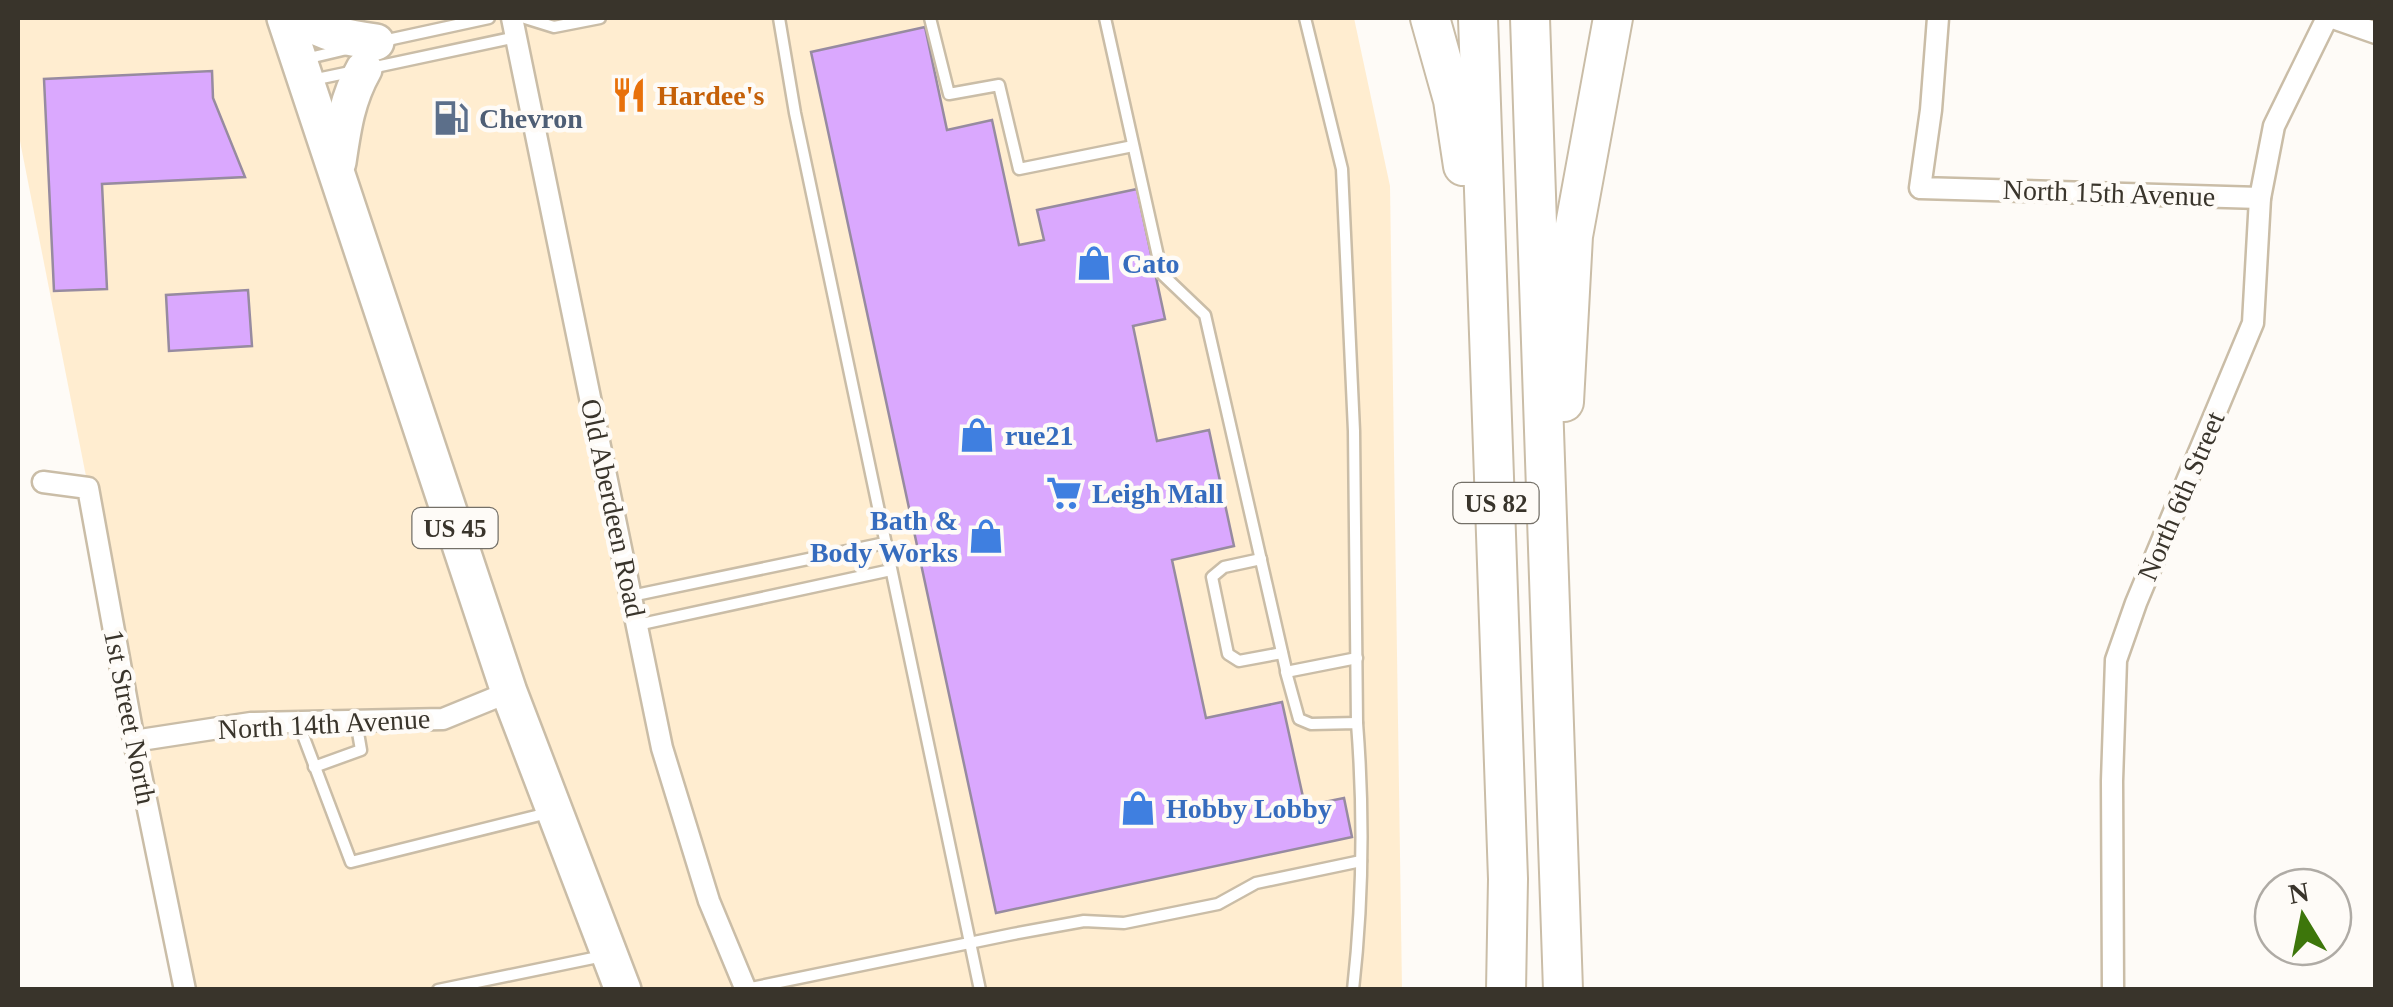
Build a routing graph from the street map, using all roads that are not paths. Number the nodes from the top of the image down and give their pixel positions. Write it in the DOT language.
graph roads {
  1 [pos="285,18"];
  2 [pos="300,18"];
  3 [pos="489,18"];
  4 [pos="600,18"];
  5 [pos="779,18"];
  6 [pos="930,18"];
  7 [pos="1105,18"];
  8 [pos="1305,18"];
  9 [pos="1430,18"];
  10 [pos="1478,18"];
  11 [pos="1530,18"];
  12 [pos="1614,18"];
  13 [pos="1938,18"];
  14 [pos="2330,18"];
  15 [pos="518,24"];
  16 [pos="2376,33"];
  17 [pos="370,56"];
  18 [pos="303,71"];
  19 [pos="1134,146"];
  20 [pos="337,173"];
  21 [pos="2260,198"];
  22 [pos="1490,334"];
  23 [pos="43,482"];
  24 [pos="885,543"];
  25 [pos="1260,559"];
  26 [pos="891,570"];
  27 [pos="1549,574"];
  28 [pos="631,596"];
  29 [pos="637,625"];
  30 [pos="1282,653"];
  31 [pos="1357,658"];
  32 [pos="1287,674"];
  33 [pos="510,692"];
  34 [pos="356,721"];
  35 [pos="298,722"];
  36 [pos="1358,723"];
  37 [pos="134,740"];
  38 [pos="314,767"];
  39 [pos="554,812"];
  40 [pos="1361,861"];
  41 [pos="970,942"];
  42 [pos="608,955"];
  43 [pos="746,989"];
  44 [pos="185,990"];
  45 [pos="438,990"];
  46 [pos="622,990"];
  47 [pos="980,990"];
  48 [pos="1353,990"];
  49 [pos="1506,990"];
  50 [pos="1559,990"];
  51 [pos="2113,990"];
  1 -- 18 [label="highway, US 45"];
  2 -- 17 [label="highway"];
  3 -- 17 [label="lane"];
  4 -- 15 [label="lane"];
  5 -- 24 [label="lane"];
  6 -- 19 [label="lane"];
  7 -- 19 [label="lane"];
  8 -- 31 [label="lane"];
  9 -- 22 [label="highway"];
  10 -- 22 [label="highway, US 82"];
  11 -- 27 [label="highway, US 82"];
  12 -- 27 [label="highway"];
  13 -- 21 [label="street, North 15th Avenue"];
  14 -- 16 [label="street"];
  14 -- 21 [label="street, North 6th Street"];
  15 -- 17 [label="lane"];
  15 -- 28 [label="street, Old Aberdeen Road"];
  17 -- 18 [label="lane"];
  17 -- 18 [label="lane"];
  17 -- 20 [label="highway"];
  18 -- 20 [label="highway, US 45"];
  19 -- 25 [label="lane"];
  20 -- 33 [label="highway, US 45"];
  21 -- 51 [label="street, North 6th Street"];
  22 -- 49 [label="highway, US 82"];
  23 -- 37 [label="street, 1st Street North"];
  24 -- 26 [label="lane"];
  24 -- 28 [label="lane"];
  25 -- 30 [label="lane"];
  25 -- 30 [label="lane"];
  26 -- 29 [label="lane"];
  26 -- 41 [label="lane"];
  27 -- 50 [label="highway, US 82"];
  28 -- 29 [label="street, Old Aberdeen Road"];
  29 -- 43 [label="street, Old Aberdeen Road"];
  30 -- 32 [label="lane"];
  31 -- 32 [label="lane"];
  31 -- 36 [label="lane"];
  32 -- 36 [label="lane"];
  33 -- 34 [label="street, North 14th Avenue"];
  33 -- 39 [label="highway, US 45"];
  34 -- 35 [label="street, North 14th Avenue"];
  34 -- 38 [label="lane"];
  35 -- 37 [label="street, North 14th Avenue"];
  35 -- 38 [label="lane"];
  36 -- 40 [label="lane"];
  37 -- 44 [label="street, 1st Street North"];
  38 -- 39 [label="lane"];
  39 -- 42 [label="highway, US 45"];
  40 -- 41 [label="lane"];
  40 -- 48 [label="lane"];
  41 -- 43 [label="lane"];
  41 -- 47 [label="lane"];
  42 -- 45 [label="lane"];
  42 -- 46 [label="highway, US 45"];
}
